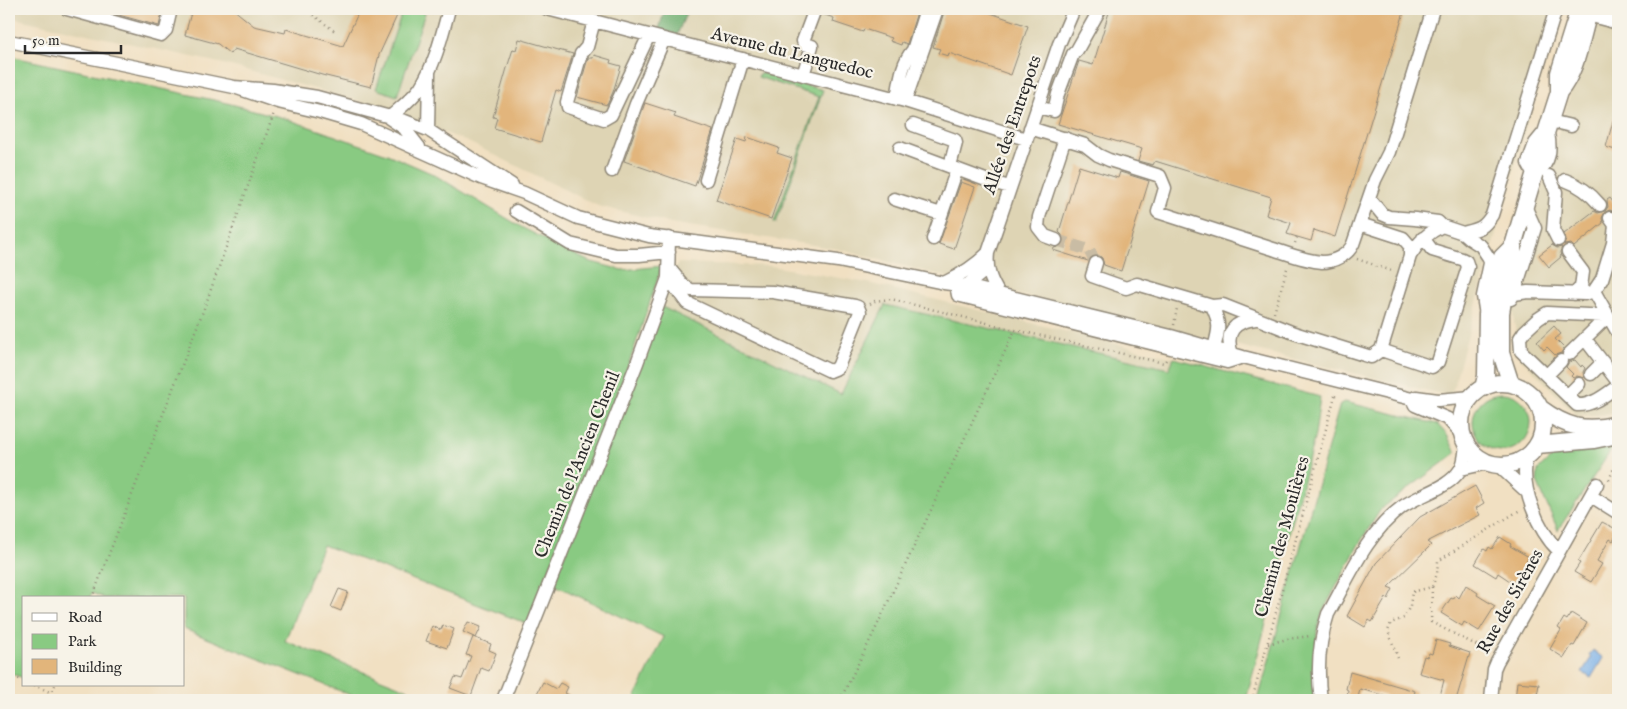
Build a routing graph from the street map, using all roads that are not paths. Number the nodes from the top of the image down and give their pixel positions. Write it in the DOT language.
graph roads {
  1 [pos="67,9"];
  2 [pos="171,9"];
  3 [pos="449,9"];
  4 [pos="547,9"];
  5 [pos="814,9"];
  6 [pos="926,9"];
  7 [pos="937,9"];
  8 [pos="1074,9"];
  9 [pos="1100,9"];
  10 [pos="1433,9"];
  11 [pos="562,11"];
  12 [pos="1551,11"];
  13 [pos="1585,11"];
  14 [pos="594,21"];
  15 [pos="1618,23"];
  16 [pos="649,35"];
  17 [pos="664,39"];
  18 [pos="9,41"];
  19 [pos="743,59"];
  20 [pos="429,70"];
  21 [pos="803,75"];
  22 [pos="234,87"];
  23 [pos="901,100"];
  24 [pos="1037,107"];
  25 [pos="320,112"];
  26 [pos="389,118"];
  27 [pos="913,125"];
  28 [pos="1571,126"];
  29 [pos="1548,127"];
  30 [pos="404,128"];
  31 [pos="428,130"];
  32 [pos="1028,133"];
  33 [pos="1064,138"];
  34 [pos="900,148"];
  35 [pos="420,150"];
  36 [pos="954,168"];
  37 [pos="612,171"];
  38 [pos="1552,176"];
  39 [pos="706,180"];
  40 [pos="1010,187"];
  41 [pos="524,194"];
  42 [pos="1369,198"];
  43 [pos="894,199"];
  44 [pos="1525,206"];
  45 [pos="1600,206"];
  46 [pos="516,211"];
  47 [pos="941,214"];
  48 [pos="1610,218"];
  49 [pos="1360,224"];
  50 [pos="1442,226"];
  51 [pos="1463,233"];
  52 [pos="669,238"];
  53 [pos="1423,238"];
  54 [pos="932,239"];
  55 [pos="1056,240"];
  56 [pos="1558,240"];
  57 [pos="1513,246"];
  58 [pos="669,252"];
  59 [pos="1568,252"];
  60 [pos="1410,256"];
  61 [pos="987,259"];
  62 [pos="1096,263"];
  63 [pos="668,273"];
  64 [pos="955,285"];
  65 [pos="706,290"];
  66 [pos="1594,291"];
  67 [pos="999,294"];
  68 [pos="1514,294"];
  69 [pos="1574,294"];
  70 [pos="1212,306"];
  71 [pos="696,308"];
  72 [pos="1487,314"];
  73 [pos="1608,316"];
  74 [pos="1256,319"];
  75 [pos="1501,326"];
  76 [pos="1618,331"];
  77 [pos="1585,338"];
  78 [pos="1214,348"];
  79 [pos="1381,350"];
  80 [pos="1234,358"];
  81 [pos="1603,362"];
  82 [pos="1590,374"];
  83 [pos="1547,375"];
  84 [pos="1511,384"];
  85 [pos="1579,384"];
  86 [pos="1618,384"];
  87 [pos="1477,393"];
  88 [pos="1568,395"];
  89 [pos="1412,399"];
  90 [pos="1540,408"];
  91 [pos="1618,424"];
  92 [pos="1618,435"];
  93 [pos="1465,440"];
  94 [pos="1532,451"];
  95 [pos="1493,464"];
  96 [pos="1460,469"];
  97 [pos="1597,484"];
  98 [pos="1527,492"];
  99 [pos="1591,496"];
  100 [pos="1618,513"];
  101 [pos="1560,551"];
  102 [pos="503,700"];
  103 [pos="1321,700"];
  104 [pos="1491,700"];
  1 -- 2 [label="street"];
  3 -- 20 [label="street"];
  4 -- 11 [label="street, Avenue du Languedoc"];
  5 -- 21 [label="street"];
  6 -- 23 [label="street"];
  7 -- 23 [label="street"];
  8 -- 24 [label="street, Allée des Entrepots"];
  9 -- 24 [label="street"];
  10 -- 42 [label="street"];
  11 -- 14 [label="street, Avenue du Languedoc"];
  12 -- 51 [label="street"];
  13 -- 15 [label="street"];
  13 -- 29 [label="main road"];
  14 -- 16 [label="street, Avenue du Languedoc"];
  14 -- 16 [label="street"];
  16 -- 17 [label="street, Avenue du Languedoc"];
  17 -- 19 [label="street, Avenue du Languedoc"];
  17 -- 37 [label="street"];
  18 -- 22 [label="street"];
  19 -- 21 [label="street, Avenue du Languedoc"];
  19 -- 39 [label="street"];
  20 -- 26 [label="street"];
  20 -- 31 [label="street"];
  21 -- 23 [label="street, Avenue du Languedoc"];
  22 -- 25 [label="street"];
  22 -- 26 [label="street"];
  23 -- 32 [label="street, Avenue du Languedoc"];
  24 -- 32 [label="street, Allée des Entrepots"];
  25 -- 30 [label="street"];
  25 -- 35 [label="street"];
  26 -- 30 [label="street"];
  26 -- 31 [label="street"];
  27 -- 36 [label="street"];
  28 -- 29 [label="street"];
  29 -- 38 [label="main road"];
  30 -- 31 [label="street"];
  30 -- 35 [label="street"];
  31 -- 41 [label="street"];
  32 -- 33 [label="street, Avenue du Languedoc"];
  32 -- 40 [label="street, Allée des Entrepots"];
  33 -- 49 [label="street, Avenue du Languedoc"];
  33 -- 55 [label="street"];
  34 -- 36 [label="street"];
  35 -- 41 [label="street"];
  36 -- 40 [label="street"];
  36 -- 47 [label="street"];
  38 -- 44 [label="main road"];
  38 -- 45 [label="street"];
  38 -- 56 [label="street"];
  40 -- 61 [label="street, Allée des Entrepots"];
  41 -- 52 [label="street"];
  42 -- 49 [label="street"];
  42 -- 50 [label="street"];
  43 -- 47 [label="street"];
  44 -- 57 [label="main road"];
  44 -- 68 [label="street"];
  46 -- 58 [label="street"];
  47 -- 54 [label="street"];
  48 -- 66 [label="street"];
  49 -- 60 [label="street"];
  50 -- 51 [label="street"];
  50 -- 53 [label="street"];
  51 -- 72 [label="street"];
  52 -- 58 [label="street, Chemin de l'Ancien Chenil"];
  52 -- 64 [label="street"];
  53 -- 60 [label="street"];
  53 -- 79 [label="street"];
  57 -- 72 [label="main road"];
  57 -- 75 [label="main road"];
  58 -- 63 [label="street, Chemin de l'Ancien Chenil"];
  59 -- 69 [label="street"];
  60 -- 79 [label="street"];
  61 -- 64 [label="street"];
  61 -- 64 [label="street"];
  61 -- 67 [label="street"];
  62 -- 70 [label="street"];
  63 -- 65 [label="street"];
  63 -- 71 [label="street"];
  63 -- 102 [label="street, Chemin de l'Ancien Chenil"];
  64 -- 67 [label="street"];
  64 -- 80 [label="street"];
  65 -- 71 [label="street"];
  65 -- 71 [label="street"];
  66 -- 69 [label="street"];
  66 -- 73 [label="street"];
  67 -- 78 [label="street"];
  68 -- 69 [label="street"];
  68 -- 75 [label="street"];
  70 -- 74 [label="street"];
  70 -- 78 [label="street"];
  72 -- 87 [label="main road"];
  73 -- 76 [label="street"];
  73 -- 77 [label="street"];
  73 -- 83 [label="street"];
  74 -- 79 [label="street"];
  74 -- 80 [label="street"];
  75 -- 84 [label="main road"];
  77 -- 81 [label="street"];
  77 -- 83 [label="street"];
  78 -- 80 [label="street"];
  80 -- 89 [label="street"];
  81 -- 82 [label="street"];
  81 -- 86 [label="street"];
  83 -- 88 [label="street"];
  84 -- 87 [label="main road"];
  84 -- 90 [label="main road"];
  85 -- 88 [label="street"];
  86 -- 88 [label="street"];
  87 -- 89 [label="street"];
  87 -- 93 [label="main road"];
  89 -- 93 [label="street"];
  90 -- 91 [label="main road"];
  90 -- 94 [label="main road"];
  92 -- 94 [label="main road"];
  93 -- 95 [label="main road"];
  93 -- 96 [label="street"];
  94 -- 95 [label="main road"];
  94 -- 98 [label="street, Rue des Sirènes"];
  95 -- 96 [label="street"];
  95 -- 98 [label="street, Rue des Sirènes"];
  96 -- 103 [label="street"];
  97 -- 99 [label="street, Rue des Sirènes"];
  98 -- 101 [label="street, Rue des Sirènes"];
  99 -- 100 [label="street"];
  99 -- 101 [label="street, Rue des Sirènes"];
  101 -- 104 [label="street, Rue des Sirènes"];
}
